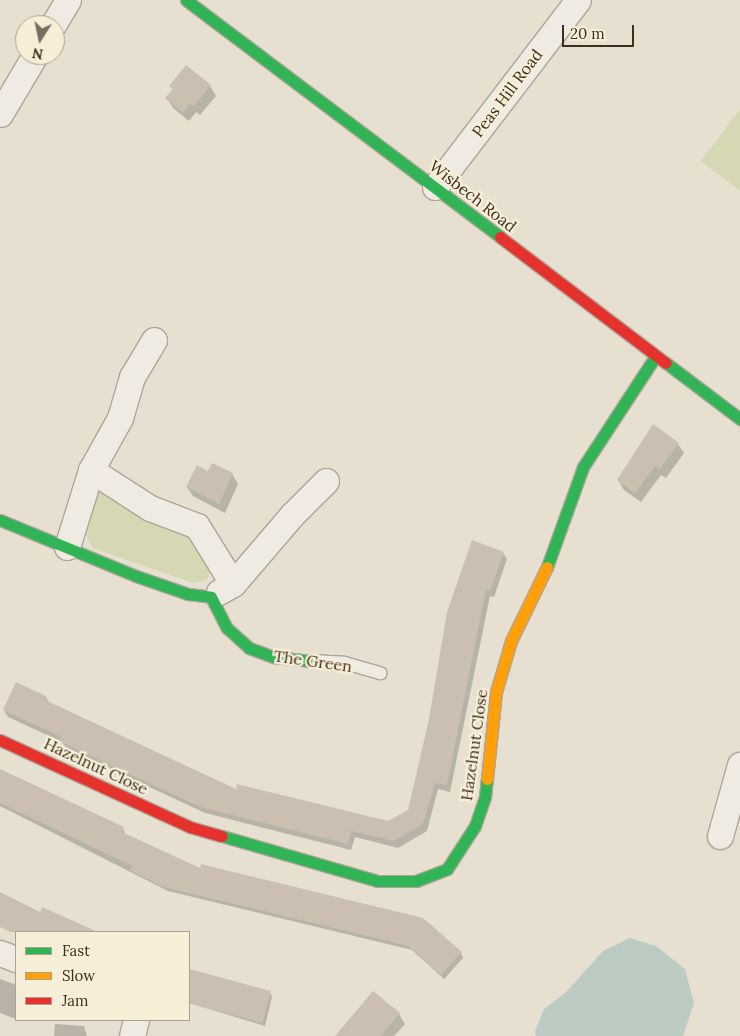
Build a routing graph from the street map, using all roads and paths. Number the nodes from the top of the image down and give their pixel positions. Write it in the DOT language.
graph roads {
  1 [pos="68,0"];
  2 [pos="186,0"];
  3 [pos="578,0"];
  4 [pos="59,15"];
  5 [pos="29,65"];
  6 [pos="0,114"];
  7 [pos="435,187"];
  8 [pos="154,340"];
  9 [pos="655,357"];
  10 [pos="740,419"];
  11 [pos="91,470"];
  12 [pos="326,482"];
  13 [pos="0,520"];
  14 [pos="67,548"];
  15 [pos="233,584"];
  16 [pos="211,597"];
  17 [pos="312,661"];
  18 [pos="381,673"];
  19 [pos="0,740"];
  20 [pos="740,765"];
  21 [pos="720,836"];
  22 [pos="0,953"];
  23 [pos="15,958"];
  24 [pos="136,1021"];
  25 [pos="132,1036"];
  1 -- 4 [label="street"];
  2 -- 7 [label="street, Wisbech Road"];
  3 -- 7 [label="street, Peas Hill Road"];
  5 -- 6 [label="street"];
  7 -- 9 [label="street, Wisbech Road"];
  8 -- 11 [label="street"];
  9 -- 10 [label="street, Wisbech Road"];
  9 -- 19 [label="street, Hazelnut Close"];
  11 -- 14 [label="street"];
  11 -- 15 [label="street"];
  12 -- 15 [label="street"];
  13 -- 14 [label="street"];
  14 -- 16 [label="street"];
  15 -- 16 [label="street"];
  16 -- 17 [label="street, The Green"];
  17 -- 18 [label="lane, The Green"];
  20 -- 21 [label="street"];
  22 -- 23 [label="street"];
  24 -- 25 [label="street"];
}
